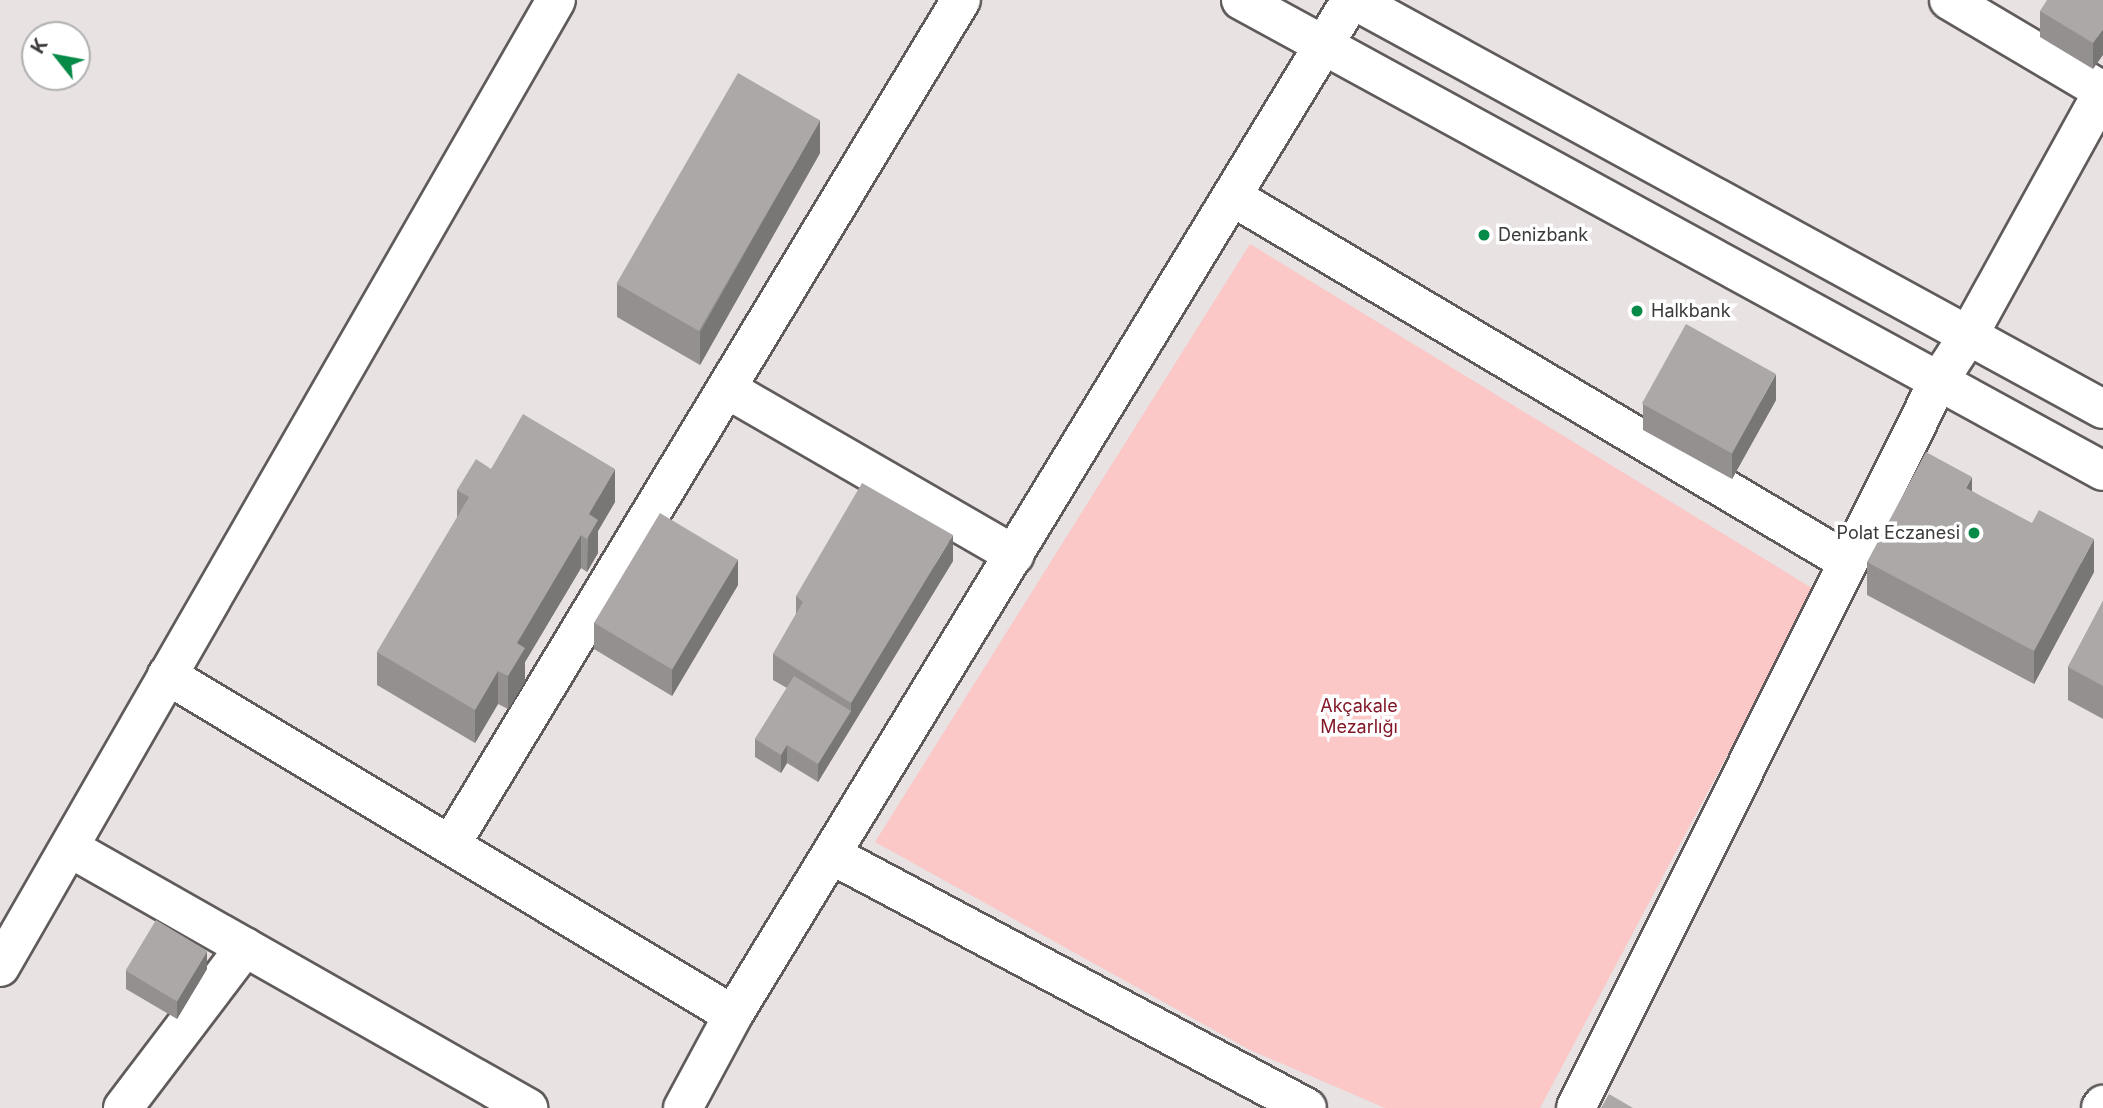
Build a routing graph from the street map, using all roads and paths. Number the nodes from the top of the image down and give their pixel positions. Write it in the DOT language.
graph roads {
  1 [pos="556,0"];
  2 [pos="961,0"];
  3 [pos="1241,0"];
  4 [pos="1353,0"];
  5 [pos="1949,0"];
  6 [pos="1325,46"];
  7 [pos="2103,91"];
  8 [pos="1233,197"];
  9 [pos="1968,336"];
  10 [pos="1938,382"];
  11 [pos="727,389"];
  12 [pos="2103,409"];
  13 [pos="2103,471"];
  14 [pos="1015,555"];
  15 [pos="1848,562"];
  16 [pos="167,675"];
  17 [pos="452,844"];
  18 [pos="70,848"];
  19 [pos="832,855"];
  20 [pos="245,947"];
  21 [pos="0,967"];
  22 [pos="733,1015"];
  23 [pos="1247,1094"];
  24 [pos="123,1108"];
  25 [pos="528,1108"];
  26 [pos="683,1108"];
  27 [pos="1307,1108"];
  28 [pos="1576,1108"];
  1 -- 16 [label="street"];
  2 -- 11 [label="street"];
  3 -- 6 [label="street"];
  4 -- 6 [label="street"];
  4 -- 9 [label="street"];
  5 -- 7 [label="street"];
  6 -- 8 [label="street"];
  6 -- 10 [label="street"];
  7 -- 9 [label="street"];
  8 -- 14 [label="street"];
  8 -- 15 [label="street"];
  9 -- 10 [label="street"];
  9 -- 12 [label="street"];
  10 -- 13 [label="street"];
  10 -- 15 [label="street"];
  11 -- 14 [label="street"];
  11 -- 17 [label="street"];
  14 -- 19 [label="street"];
  15 -- 28 [label="street"];
  16 -- 17 [label="street"];
  16 -- 18 [label="street"];
  17 -- 22 [label="street"];
  18 -- 20 [label="street"];
  18 -- 21 [label="street"];
  19 -- 22 [label="street"];
  19 -- 23 [label="street"];
  20 -- 24 [label="street"];
  20 -- 25 [label="street"];
  22 -- 26 [label="street"];
  23 -- 27 [label="street"];
}
